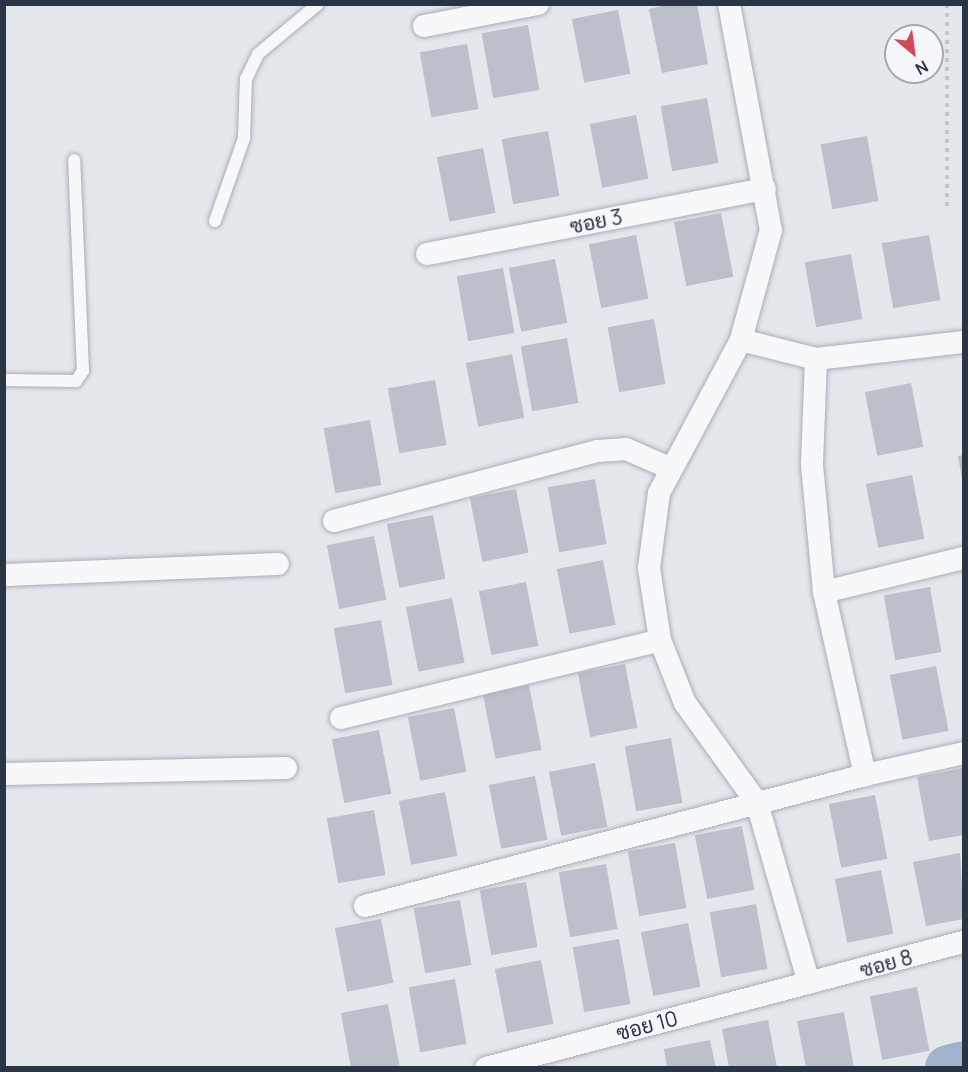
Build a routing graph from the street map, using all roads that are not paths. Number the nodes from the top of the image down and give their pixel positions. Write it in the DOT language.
graph roads {
  1 [pos="318,4"];
  2 [pos="538,4"];
  3 [pos="729,4"];
  4 [pos="424,26"];
  5 [pos="74,160"];
  6 [pos="765,189"];
  7 [pos="215,221"];
  8 [pos="427,254"];
  9 [pos="741,340"];
  10 [pos="963,342"];
  11 [pos="816,359"];
  12 [pos="4,380"];
  13 [pos="670,468"];
  14 [pos="334,520"];
  15 [pos="963,558"];
  16 [pos="278,564"];
  17 [pos="4,575"];
  18 [pos="824,592"];
  19 [pos="660,640"];
  20 [pos="340,718"];
  21 [pos="963,753"];
  22 [pos="286,768"];
  23 [pos="4,774"];
  24 [pos="865,775"];
  25 [pos="757,803"];
  26 [pos="365,906"];
  27 [pos="963,942"];
  28 [pos="809,983"];
  29 [pos="486,1068"];
  1 -- 7 [label="lane"];
  2 -- 4 [label="street"];
  3 -- 6 [label="street"];
  5 -- 12 [label="lane"];
  6 -- 8 [label="street, ซอย 3"];
  6 -- 9 [label="street"];
  9 -- 11 [label="street"];
  9 -- 13 [label="street"];
  10 -- 11 [label="street"];
  11 -- 18 [label="street"];
  13 -- 14 [label="street"];
  13 -- 19 [label="street"];
  15 -- 18 [label="street"];
  16 -- 17 [label="street"];
  18 -- 24 [label="street"];
  19 -- 20 [label="street"];
  19 -- 25 [label="street"];
  21 -- 24 [label="street"];
  22 -- 23 [label="street"];
  24 -- 25 [label="street"];
  25 -- 26 [label="street"];
  25 -- 28 [label="street"];
  27 -- 28 [label="street, ซอย 8"];
  28 -- 29 [label="street, ซอย 10"];
}
